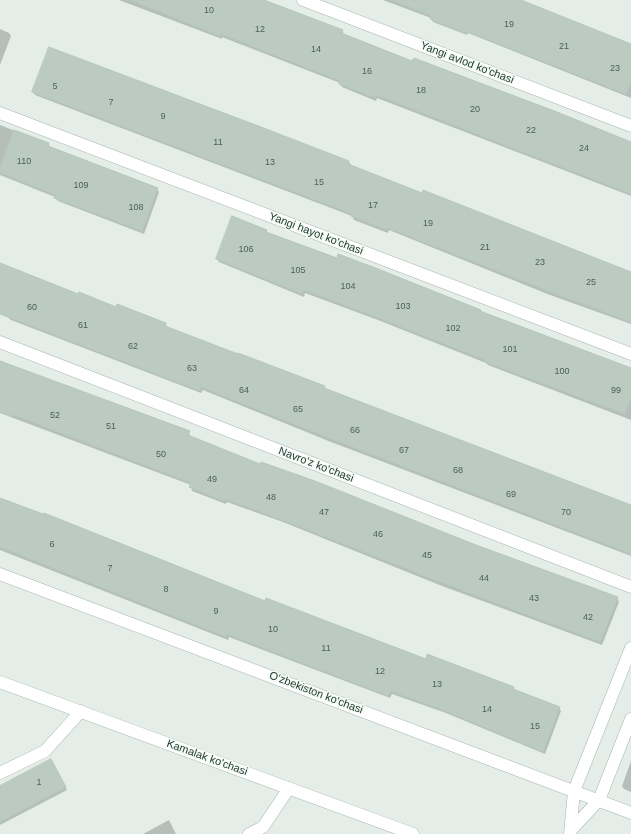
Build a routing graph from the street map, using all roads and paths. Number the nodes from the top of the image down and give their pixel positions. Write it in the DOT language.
graph roads {
  1 [pos="303,0"];
  2 [pos="0,113"];
  3 [pos="631,126"];
  4 [pos="0,342"];
  5 [pos="631,354"];
  6 [pos="0,574"];
  7 [pos="631,587"];
  8 [pos="631,648"];
  9 [pos="0,682"];
  10 [pos="81,712"];
  11 [pos="631,719"];
  12 [pos="0,773"];
  13 [pos="289,788"];
  14 [pos="574,791"];
  15 [pos="599,800"];
  16 [pos="631,813"];
  17 [pos="570,832"];
  18 [pos="249,834"];
  19 [pos="414,834"];
  1 -- 3 [label="street, Yangi avlod ko'chasi"];
  2 -- 5 [label="street, Yangi hayot ko'chasi"];
  4 -- 7 [label="street, Navro'z ko'chasi"];
  6 -- 14 [label="street, O'zbekiston ko'chasi"];
  8 -- 14 [label="street"];
  9 -- 10 [label="street, Kamalak ko'chasi"];
  10 -- 12 [label="street"];
  10 -- 13 [label="street, Kamalak ko'chasi"];
  11 -- 15 [label="street"];
  13 -- 18 [label="street"];
  13 -- 19 [label="street, Kamalak ko'chasi"];
  14 -- 15 [label="street, O'zbekiston ko'chasi"];
  14 -- 17 [label="street"];
  15 -- 16 [label="street, O'zbekiston ko'chasi"];
  15 -- 17 [label="street"];
}
